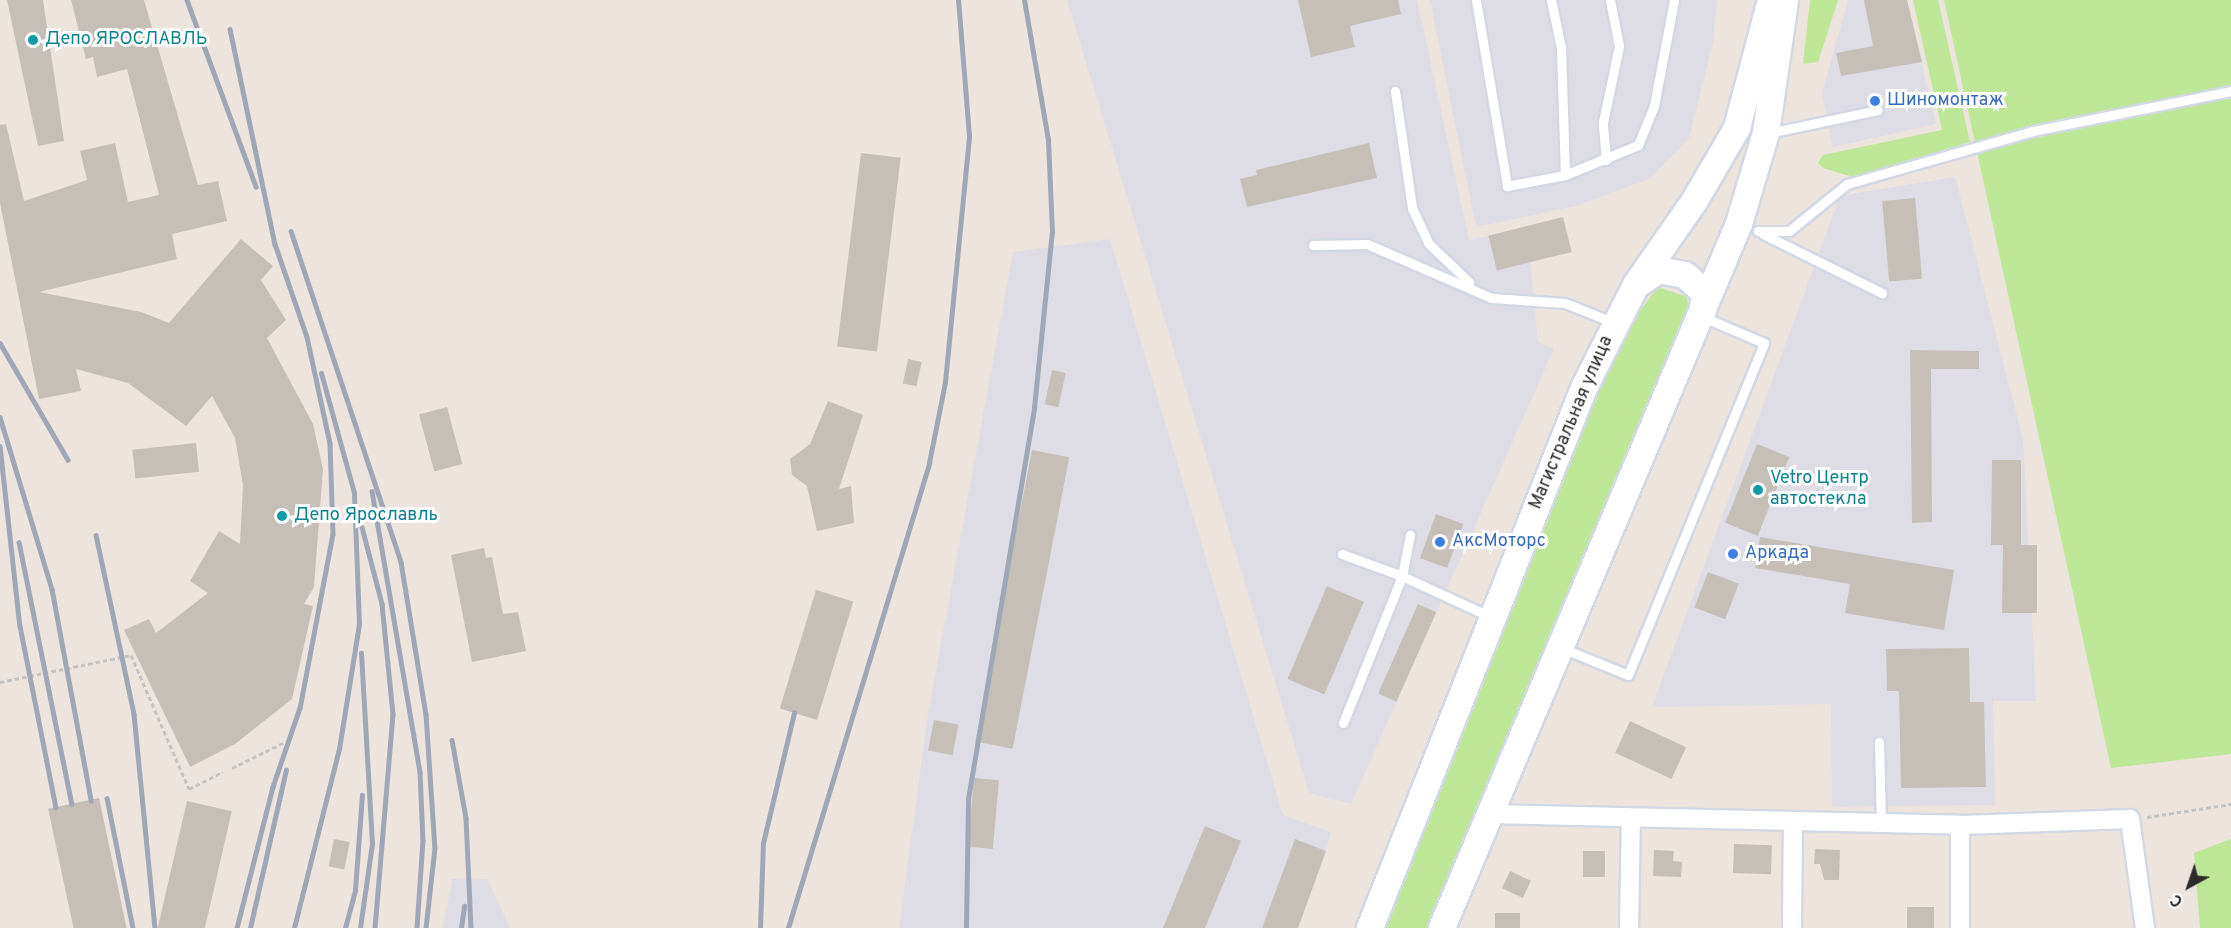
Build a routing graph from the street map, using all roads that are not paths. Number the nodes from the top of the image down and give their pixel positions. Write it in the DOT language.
graph roads {
  1 [pos="1476,0"];
  2 [pos="1551,0"];
  3 [pos="1610,0"];
  4 [pos="1674,0"];
  5 [pos="1770,0"];
  6 [pos="1785,0"];
  7 [pos="1395,91"];
  8 [pos="2231,91"];
  9 [pos="1878,110"];
  10 [pos="1737,128"];
  11 [pos="1766,133"];
  12 [pos="1606,160"];
  13 [pos="1565,175"];
  14 [pos="1748,228"];
  15 [pos="1313,245"];
  16 [pos="1636,285"];
  17 [pos="1882,293"];
  18 [pos="1492,298"];
  19 [pos="1702,316"];
  20 [pos="1615,323"];
  21 [pos="1410,535"];
  22 [pos="1342,554"];
  23 [pos="1402,576"];
  24 [pos="1493,618"];
  25 [pos="1562,648"];
  26 [pos="1343,723"];
  27 [pos="1879,742"];
  28 [pos="1490,814"];
  29 [pos="1631,818"];
  30 [pos="1793,823"];
  31 [pos="1881,824"];
  32 [pos="1960,825"];
  33 [pos="1370,928"];
  34 [pos="1442,928"];
  35 [pos="1629,928"];
  36 [pos="1792,928"];
  37 [pos="1960,928"];
  38 [pos="2145,928"];
  1 -- 13 [label="lane"];
  2 -- 13 [label="lane"];
  3 -- 12 [label="lane"];
  4 -- 12 [label="lane"];
  5 -- 10 [label="main road, Магистральная улица"];
  6 -- 11 [label="main road"];
  7 -- 18 [label="lane"];
  8 -- 14 [label="lane"];
  9 -- 11 [label="lane"];
  10 -- 11 [label="main road"];
  10 -- 16 [label="main road, Магистральная улица"];
  11 -- 14 [label="main road"];
  12 -- 13 [label="lane"];
  14 -- 17 [label="lane"];
  14 -- 19 [label="main road"];
  15 -- 18 [label="lane"];
  16 -- 19 [label="main road"];
  16 -- 20 [label="main road, Магистральная улица"];
  18 -- 20 [label="lane"];
  19 -- 25 [label="main road"];
  19 -- 25 [label="lane"];
  20 -- 24 [label="main road, Магистральная улица"];
  21 -- 23 [label="lane"];
  22 -- 23 [label="lane"];
  23 -- 24 [label="lane"];
  23 -- 26 [label="lane"];
  24 -- 33 [label="main road, Магистральная улица"];
  25 -- 28 [label="main road"];
  27 -- 31 [label="lane"];
  28 -- 29 [label="street"];
  28 -- 34 [label="main road"];
  29 -- 30 [label="street"];
  29 -- 35 [label="street"];
  30 -- 31 [label="street"];
  30 -- 36 [label="street"];
  31 -- 32 [label="street"];
  32 -- 37 [label="street"];
  32 -- 38 [label="street"];
}
